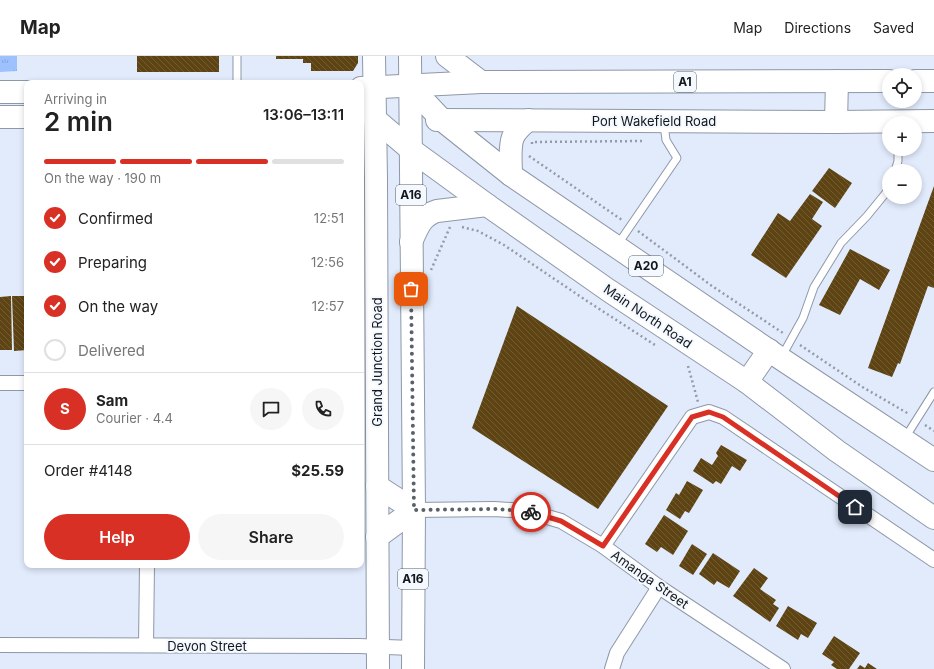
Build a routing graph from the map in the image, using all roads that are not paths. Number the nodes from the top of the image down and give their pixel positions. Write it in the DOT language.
graph roads {
  1 [pos="237,56"];
  2 [pos="374,56"];
  3 [pos="410,56"];
  4 [pos="447,56"];
  5 [pos="237,80"];
  6 [pos="837,81"];
  7 [pos="882,81"];
  8 [pos="922,81"];
  9 [pos="934,81"];
  10 [pos="481,82"];
  11 [pos="410,86"];
  12 [pos="367,88"];
  13 [pos="0,92"];
  14 [pos="24,92"];
  15 [pos="0,116"];
  16 [pos="24,116"];
  17 [pos="368,119"];
  18 [pos="410,120"];
  19 [pos="442,120"];
  20 [pos="528,120"];
  21 [pos="922,121"];
  22 [pos="934,121"];
  23 [pos="836,122"];
  24 [pos="882,122"];
  25 [pos="665,131"];
  26 [pos="410,149"];
  27 [pos="511,175"];
  28 [pos="882,198"];
  29 [pos="488,205"];
  30 [pos="411,242"];
  31 [pos="616,246"];
  32 [pos="774,354"];
  33 [pos="747,382"];
  34 [pos="0,383"];
  35 [pos="24,383"];
  36 [pos="934,392"];
  37 [pos="904,440"];
  38 [pos="934,460"];
  39 [pos="377,486"];
  40 [pos="414,510"];
  41 [pos="934,518"];
  42 [pos="377,537"];
  43 [pos="603,546"];
  44 [pos="934,560"];
  45 [pos="147,568"];
  46 [pos="659,587"];
  47 [pos="0,645"];
  48 [pos="146,645"];
  49 [pos="377,646"];
  50 [pos="413,648"];
  51 [pos="378,669"];
  52 [pos="413,669"];
  53 [pos="612,669"];
  54 [pos="782,669"];
  1 -- 5 [label="lane"];
  2 -- 12 [label="highway, Grand Junction Road"];
  3 -- 11 [label="highway, A16"];
  4 -- 10 [label="highway"];
  6 -- 7 [label="highway, A1"];
  6 -- 10 [label="highway, A1"];
  6 -- 23 [label="highway"];
  8 -- 9 [label="highway"];
  10 -- 11 [label="highway, A1"];
  11 -- 12 [label="highway, A1"];
  11 -- 18 [label="highway, A16"];
  11 -- 19 [label="highway, A20"];
  12 -- 17 [label="highway, Grand Junction Road"];
  13 -- 14 [label="highway"];
  15 -- 16 [label="highway"];
  17 -- 18 [label="highway, Port Wakefield Road"];
  17 -- 26 [label="highway, Main North Road"];
  17 -- 39 [label="highway, Grand Junction Road"];
  18 -- 19 [label="highway, Port Wakefield Road"];
  18 -- 26 [label="highway, A16"];
  19 -- 20 [label="highway, Port Wakefield Road"];
  19 -- 27 [label="highway, A20"];
  20 -- 25 [label="highway, Port Wakefield Road"];
  20 -- 27 [label="highway"];
  21 -- 22 [label="highway, Port Wakefield Road"];
  23 -- 24 [label="highway, Port Wakefield Road"];
  23 -- 25 [label="highway, Port Wakefield Road"];
  25 -- 31 [label="lane"];
  26 -- 29 [label="highway, Main North Road"];
  26 -- 30 [label="highway, A16"];
  27 -- 31 [label="highway, A20"];
  28 -- 32 [label="lane"];
  29 -- 30 [label="highway"];
  29 -- 33 [label="highway, Main North Road"];
  30 -- 40 [label="highway, A16"];
  31 -- 32 [label="highway, A20"];
  32 -- 33 [label="highway"];
  32 -- 37 [label="highway, A20"];
  33 -- 41 [label="highway, Main North Road"];
  34 -- 35 [label="street"];
  36 -- 37 [label="lane"];
  37 -- 38 [label="highway, A20"];
  39 -- 40 [label="highway"];
  39 -- 42 [label="highway, Grand Junction Road"];
  40 -- 42 [label="highway"];
  40 -- 43 [label="street, Amanga Street"];
  40 -- 50 [label="highway, A16"];
  42 -- 49 [label="highway, Grand Junction Road"];
  43 -- 44 [label="street"];
  43 -- 46 [label="street, Amanga Street"];
  45 -- 48 [label="street"];
  46 -- 53 [label="street"];
  46 -- 54 [label="street, Amanga Street"];
  47 -- 48 [label="street, Devon Street"];
  48 -- 49 [label="street, Devon Street"];
  49 -- 50 [label="street, Devon Street"];
  49 -- 51 [label="highway, Grand Junction Road"];
  50 -- 52 [label="highway, A16"];
}
